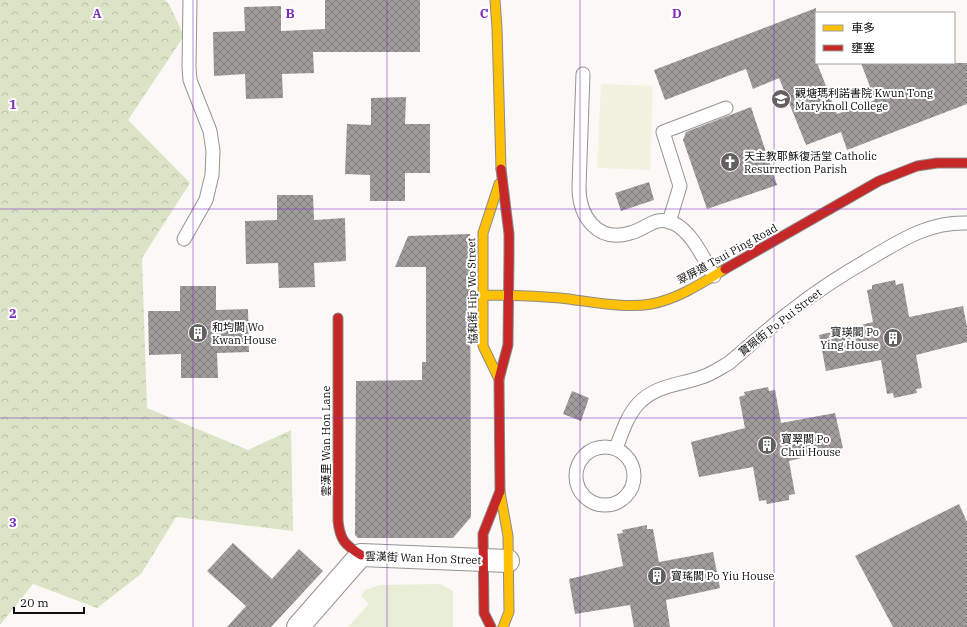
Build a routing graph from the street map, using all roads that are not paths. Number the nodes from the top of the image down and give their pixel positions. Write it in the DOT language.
graph roads {
  1 [pos="190,0"];
  2 [pos="495,0"];
  3 [pos="583,74"];
  4 [pos="726,108"];
  5 [pos="967,163"];
  6 [pos="501,177"];
  7 [pos="669,222"];
  8 [pos="967,223"];
  9 [pos="184,239"];
  10 [pos="714,276"];
  11 [pos="484,295"];
  12 [pos="509,295"];
  13 [pos="338,318"];
  14 [pos="499,380"];
  15 [pos="616,448"];
  16 [pos="500,491"];
  17 [pos="361,555"];
  18 [pos="483,560"];
  19 [pos="508,561"];
  20 [pos="298,627"];
  21 [pos="491,627"];
  22 [pos="503,627"];
  1 -- 9 [label="lane"];
  2 -- 6 [label="main road, 協和街 Hip Wo Street"];
  3 -- 7 [label="lane"];
  4 -- 7 [label="lane"];
  5 -- 10 [label="main road, 翠屏道 Tsui Ping Road"];
  6 -- 11 [label="main road, 協和街 Hip Wo Street"];
  6 -- 12 [label="main road, 協和街 Hip Wo Street"];
  7 -- 10 [label="lane"];
  8 -- 15 [label="lane, 寶珮街 Po Pui Street"];
  10 -- 12 [label="main road, 翠屏道 Tsui Ping Road"];
  11 -- 12 [label="main road, 翠屏道 Tsui Ping Road"];
  11 -- 14 [label="main road, 協和街 Hip Wo Street"];
  12 -- 14 [label="main road, 協和街 Hip Wo Street"];
  13 -- 17 [label="main road, 雲漢里 Wan Hon Lane"];
  14 -- 16 [label="main road, 協和街 Hip Wo Street"];
  15 -- 15 [label="lane"];
  16 -- 18 [label="main road, 協和街 Hip Wo Street"];
  16 -- 19 [label="main road, 協和街 Hip Wo Street"];
  17 -- 18 [label="street, 雲漢街 Wan Hon Street"];
  17 -- 20 [label="street, 雲漢街 Wan Hon Street"];
  18 -- 19 [label="street, 雲漢街 Wan Hon Street"];
  18 -- 21 [label="main road, 協和街 Hip Wo Street"];
  19 -- 22 [label="main road, 協和街 Hip Wo Street"];
}
